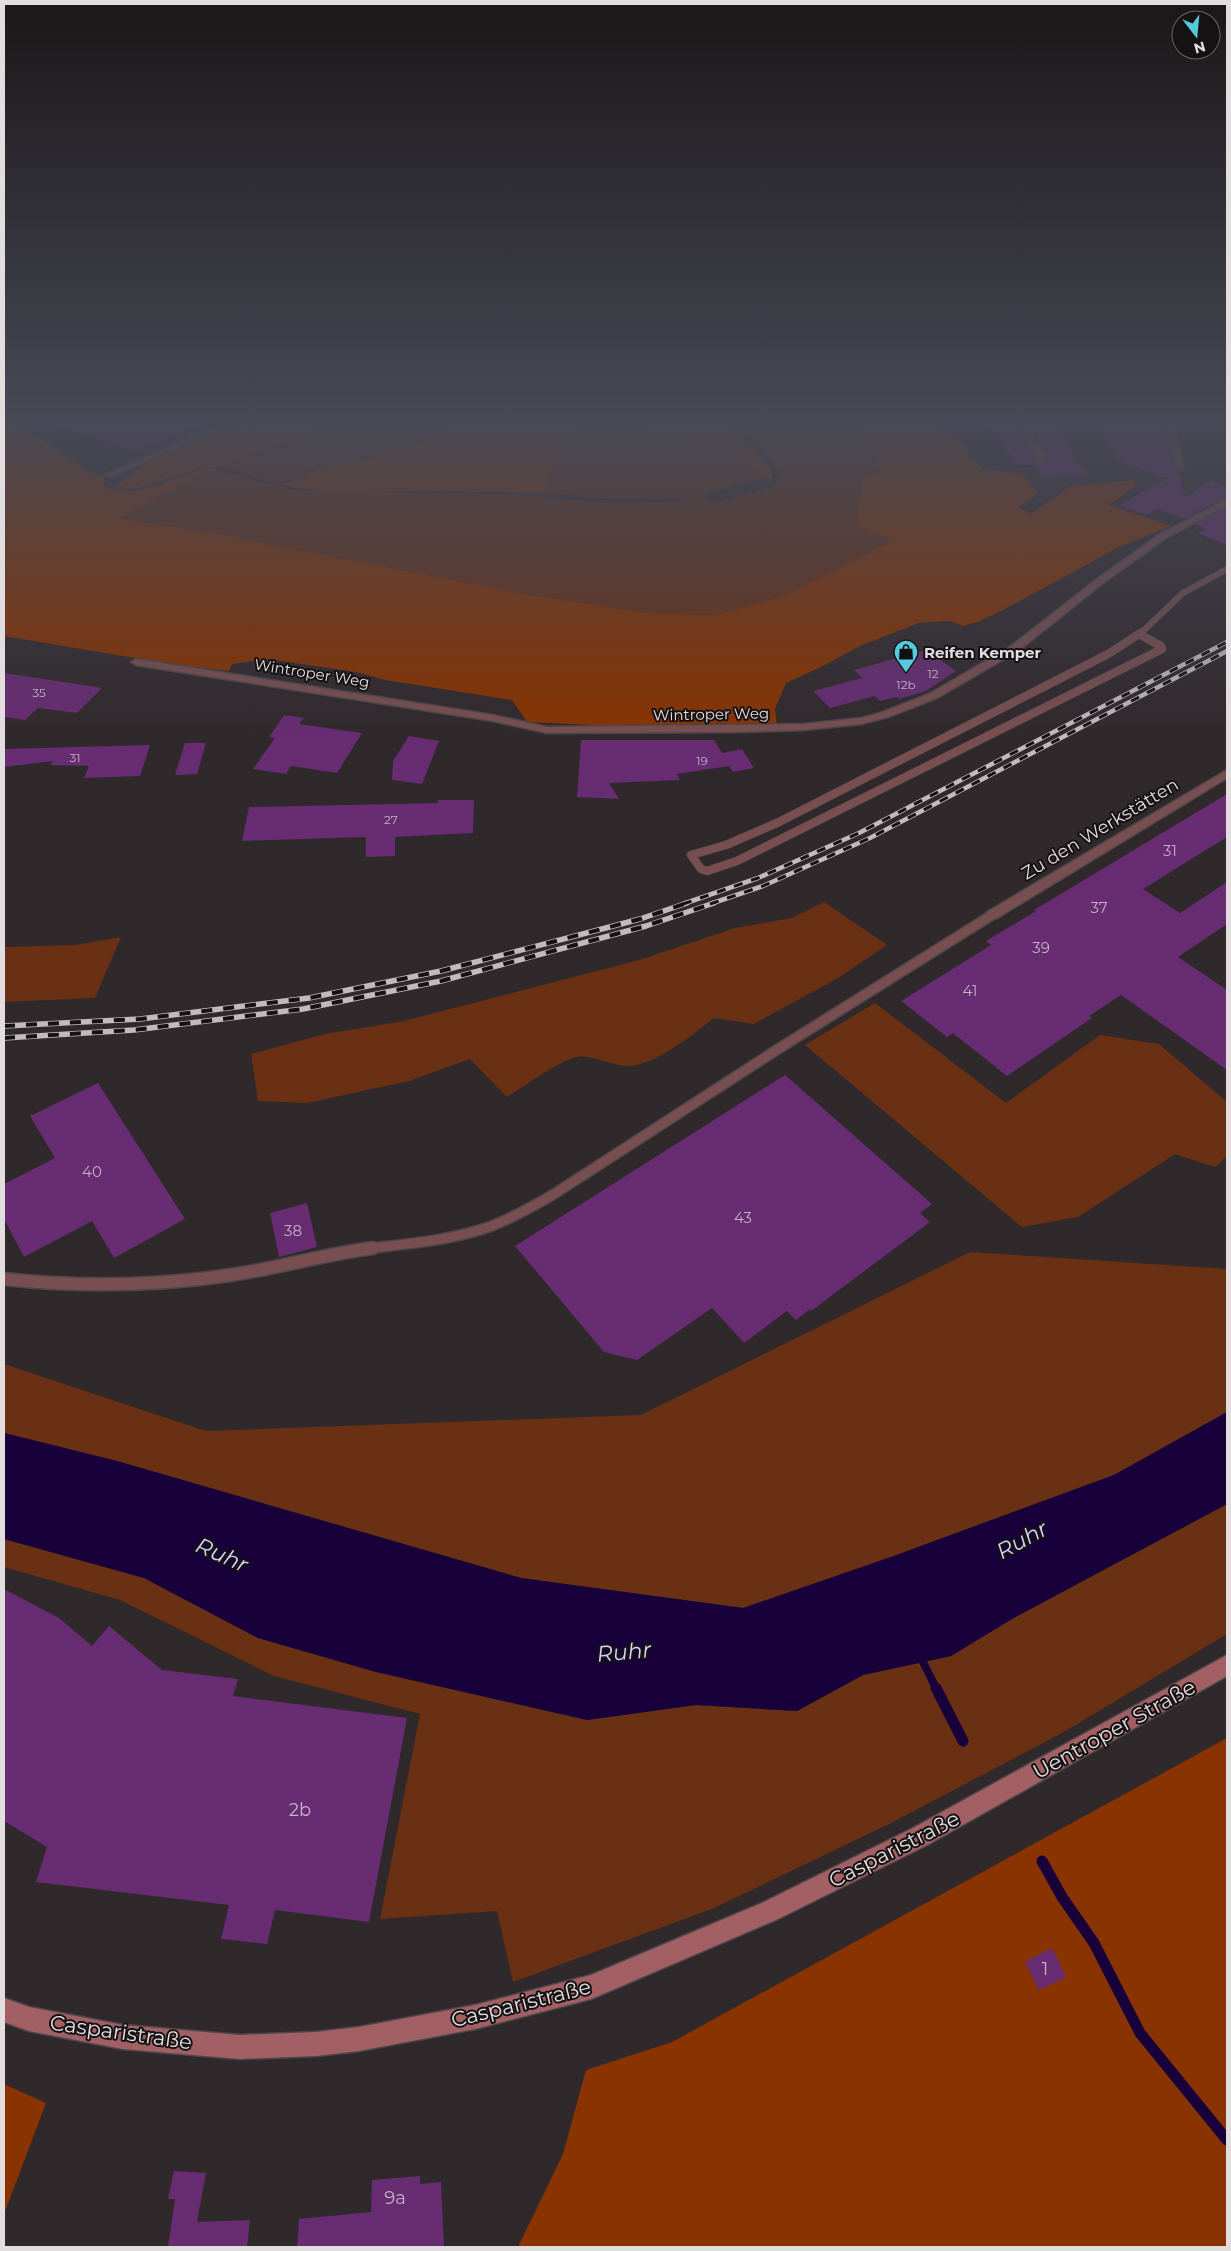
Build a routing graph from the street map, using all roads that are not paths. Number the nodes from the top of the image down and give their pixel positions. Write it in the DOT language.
graph roads {
  1 [pos="1182,526"];
  2 [pos="1227,569"];
  3 [pos="1139,634"];
  4 [pos="136,662"];
  5 [pos="1227,773"];
  6 [pos="992,915"];
  7 [pos="4,1279"];
  8 [pos="1227,1665"];
  9 [pos="1000,1793"];
  10 [pos="4,2010"];
  1 -- 4 [label="street, Wintroper Weg"];
  2 -- 3 [label="lane"];
  3 -- 3 [label="lane"];
  5 -- 6 [label="street, Zu den Werkstätten"];
  6 -- 7 [label="lane"];
  8 -- 9 [label="main road, Uentroper Straße"];
  9 -- 10 [label="main road, Casparistraße"];
}
